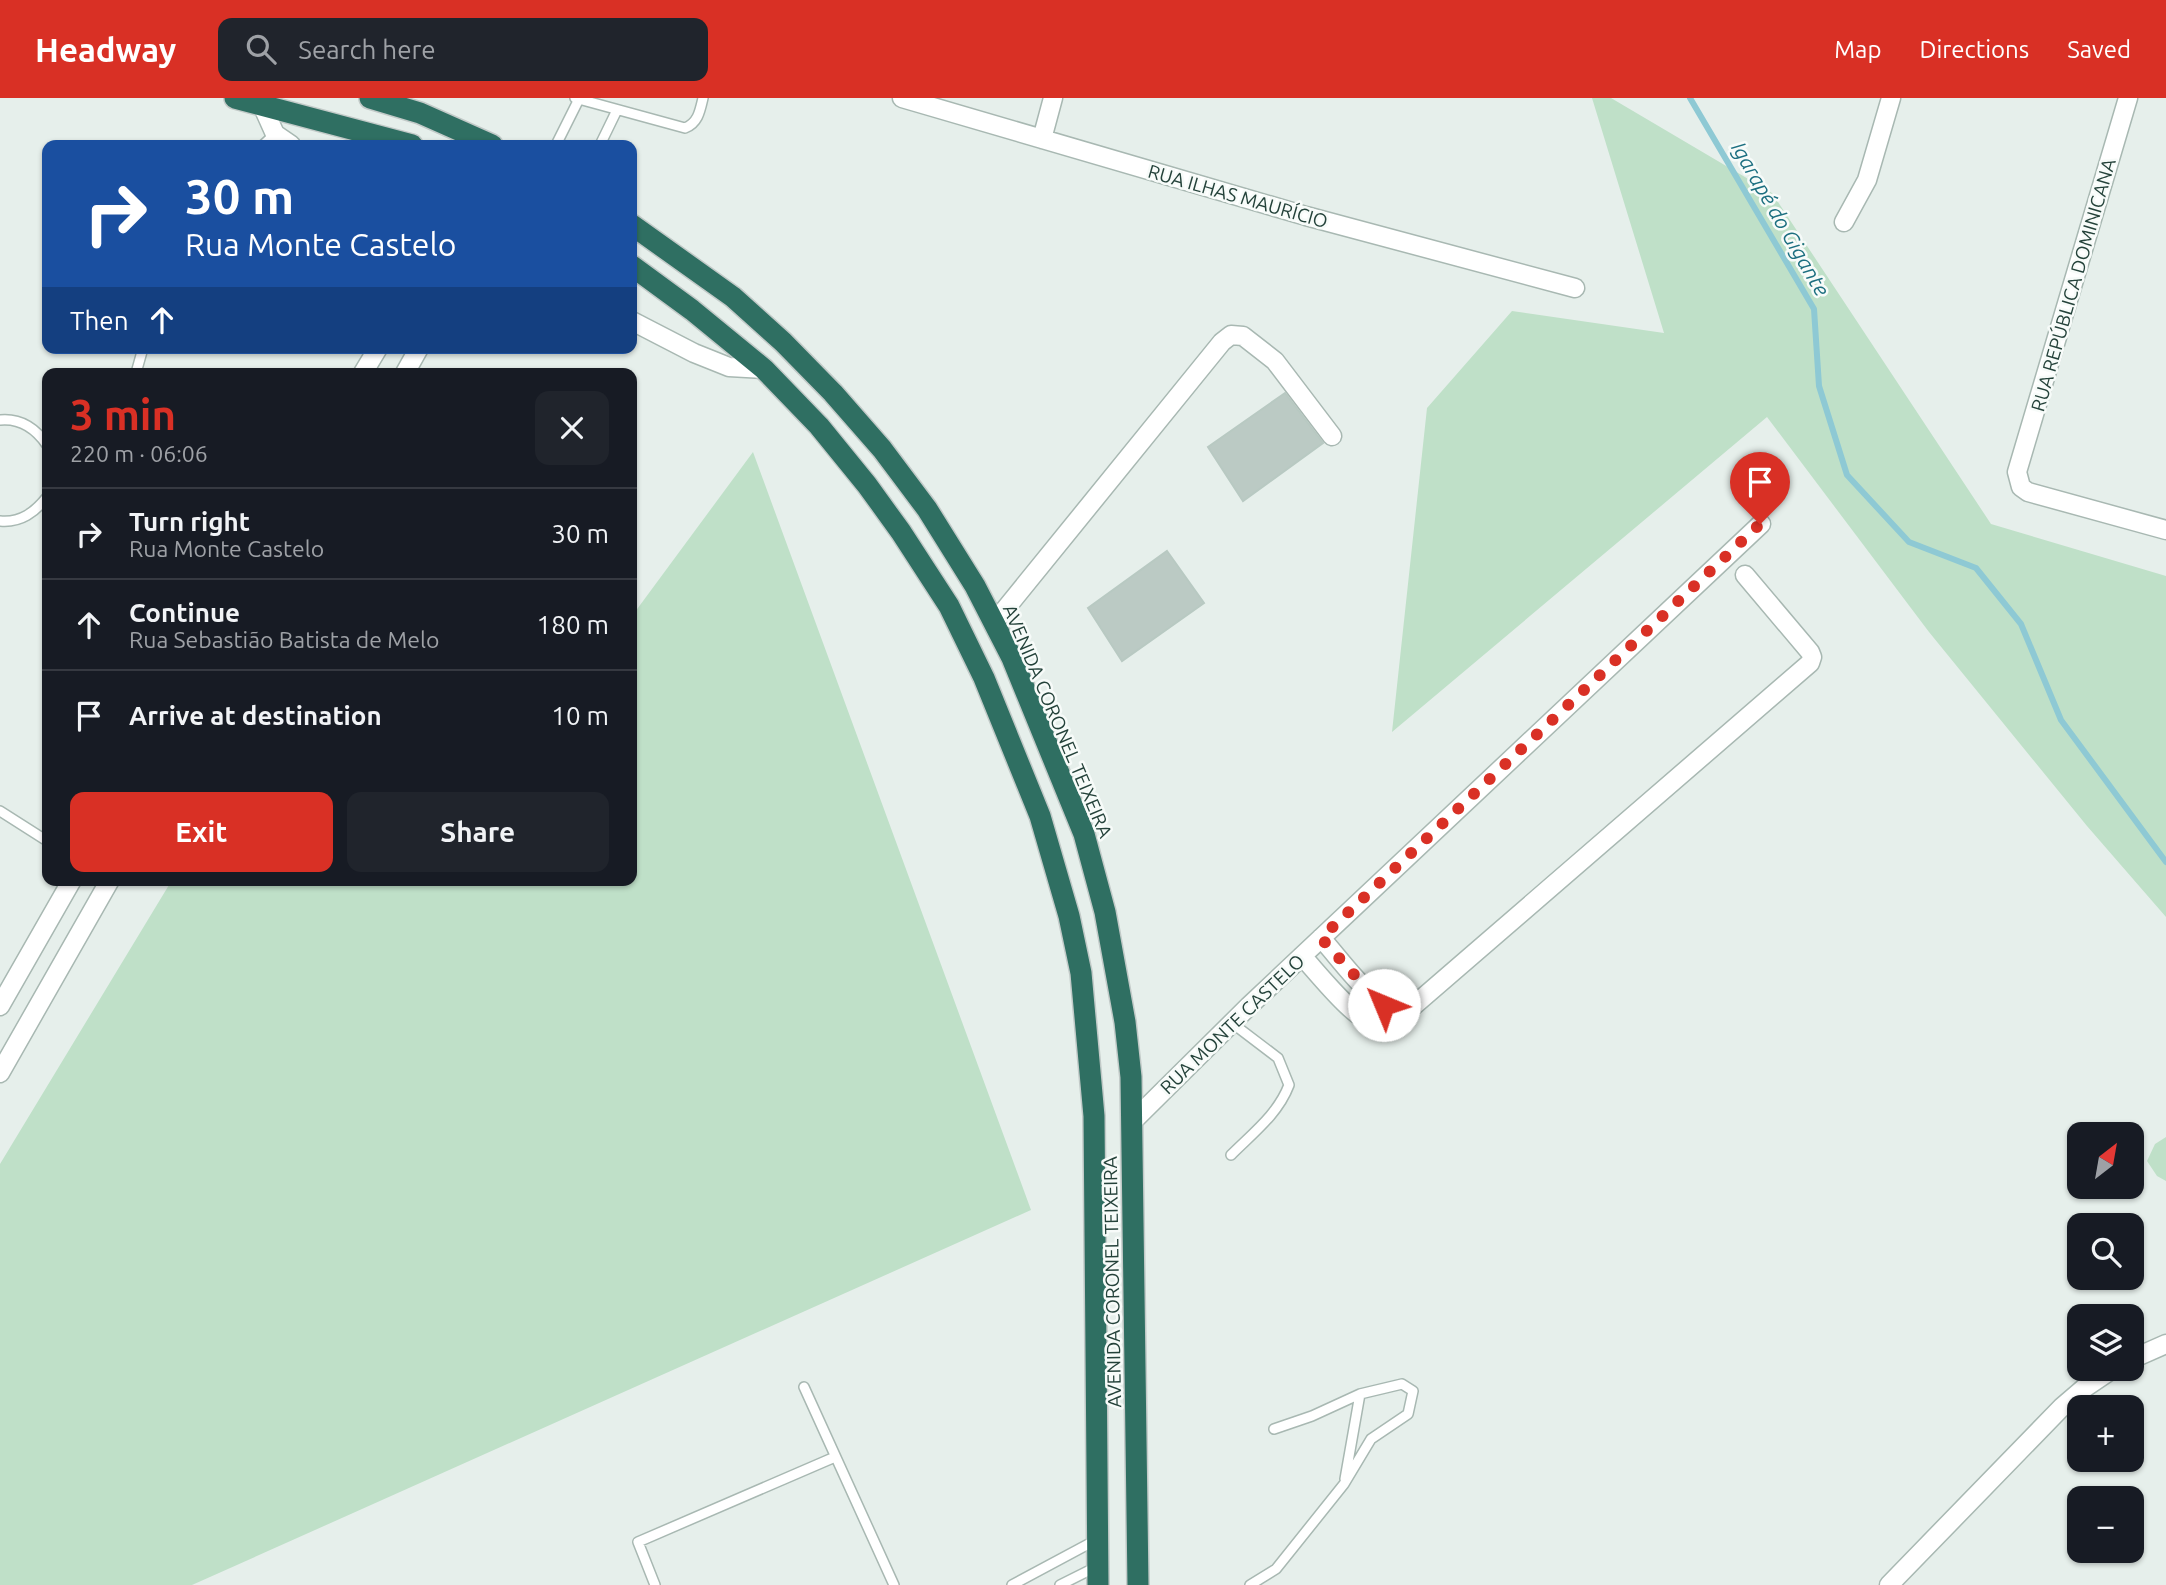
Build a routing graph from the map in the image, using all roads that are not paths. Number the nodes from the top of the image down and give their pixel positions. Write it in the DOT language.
graph roads {
  1 [pos="235,98"];
  2 [pos="370,98"];
  3 [pos="703,98"];
  4 [pos="902,98"];
  5 [pos="1053,98"];
  6 [pos="1891,98"];
  7 [pos="2128,98"];
  8 [pos="577,99"];
  9 [pos="263,102"];
  10 [pos="617,110"];
  11 [pos="1042,139"];
  12 [pos="269,140"];
  13 [pos="395,140"];
  14 [pos="481,140"];
  15 [pos="558,140"];
  16 [pos="602,140"];
  17 [pos="1844,222"];
  18 [pos="637,229"];
  19 [pos="637,270"];
  20 [pos="1575,288"];
  21 [pos="637,324"];
  22 [pos="764,369"];
  23 [pos="0,419"];
  24 [pos="1332,436"];
  25 [pos="42,438"];
  26 [pos="42,503"];
  27 [pos="0,521"];
  28 [pos="1760,524"];
  29 [pos="2166,530"];
  30 [pos="1745,575"];
  31 [pos="994,622"];
  32 [pos="0,811"];
  33 [pos="42,838"];
  34 [pos="69,886"];
  35 [pos="107,886"];
  36 [pos="1321,938"];
  37 [pos="1303,956"];
  38 [pos="0,1006"];
  39 [pos="1404,1014"];
  40 [pos="1232,1023"];
  41 [pos="0,1073"];
  42 [pos="1133,1121"];
  43 [pos="1231,1155"];
  44 [pos="2166,1344"];
  45 [pos="2144,1354"];
  46 [pos="2095,1381"];
  47 [pos="804,1387"];
  48 [pos="1360,1394"];
  49 [pos="1274,1429"];
  50 [pos="835,1457"];
  51 [pos="1344,1484"];
  52 [pos="1096,1540"];
  53 [pos="1097,1576"];
  54 [pos="655,1585"];
  55 [pos="894,1585"];
  56 [pos="1012,1585"];
  57 [pos="1060,1585"];
  58 [pos="1139,1585"];
  59 [pos="1250,1585"];
  60 [pos="1889,1585"];
  1 -- 9 [label="highway"];
  2 -- 14 [label="highway"];
  3 -- 10 [label="lane"];
  4 -- 11 [label="street, RUA ILHAS MAURÍCIO"];
  5 -- 11 [label="street"];
  6 -- 17 [label="street"];
  7 -- 29 [label="street, RUA REPÚBLICA DOMINICANA"];
  8 -- 10 [label="lane"];
  8 -- 15 [label="lane"];
  9 -- 12 [label="street"];
  9 -- 13 [label="highway"];
  10 -- 16 [label="lane"];
  11 -- 20 [label="street, RUA ILHAS MAURÍCIO"];
  18 -- 31 [label="highway, AVENIDA CORONEL TEIXEIRA"];
  19 -- 22 [label="highway, AVENIDA CORONEL TEIXEIRA"];
  21 -- 22 [label="street"];
  22 -- 52 [label="highway, AVENIDA CORONEL TEIXEIRA"];
  23 -- 25 [label="lane"];
  24 -- 31 [label="street"];
  26 -- 27 [label="lane"];
  28 -- 36 [label="street, RUA MONTE CASTELO"];
  30 -- 39 [label="street"];
  31 -- 42 [label="highway, AVENIDA CORONEL TEIXEIRA"];
  32 -- 33 [label="lane"];
  34 -- 38 [label="street"];
  35 -- 41 [label="street"];
  36 -- 37 [label="street, RUA MONTE CASTELO"];
  36 -- 39 [label="street"];
  37 -- 39 [label="street"];
  37 -- 40 [label="street, RUA MONTE CASTELO"];
  40 -- 42 [label="street, RUA MONTE CASTELO"];
  40 -- 43 [label="lane"];
  42 -- 58 [label="highway, AVENIDA CORONEL TEIXEIRA"];
  44 -- 45 [label="street"];
  46 -- 60 [label="street"];
  47 -- 50 [label="lane"];
  48 -- 49 [label="lane"];
  48 -- 51 [label="lane"];
  48 -- 51 [label="lane"];
  50 -- 54 [label="lane"];
  50 -- 55 [label="lane"];
  51 -- 59 [label="lane"];
  52 -- 53 [label="highway, AVENIDA CORONEL TEIXEIRA"];
  52 -- 56 [label="lane"];
  53 -- 57 [label="lane"];
}
